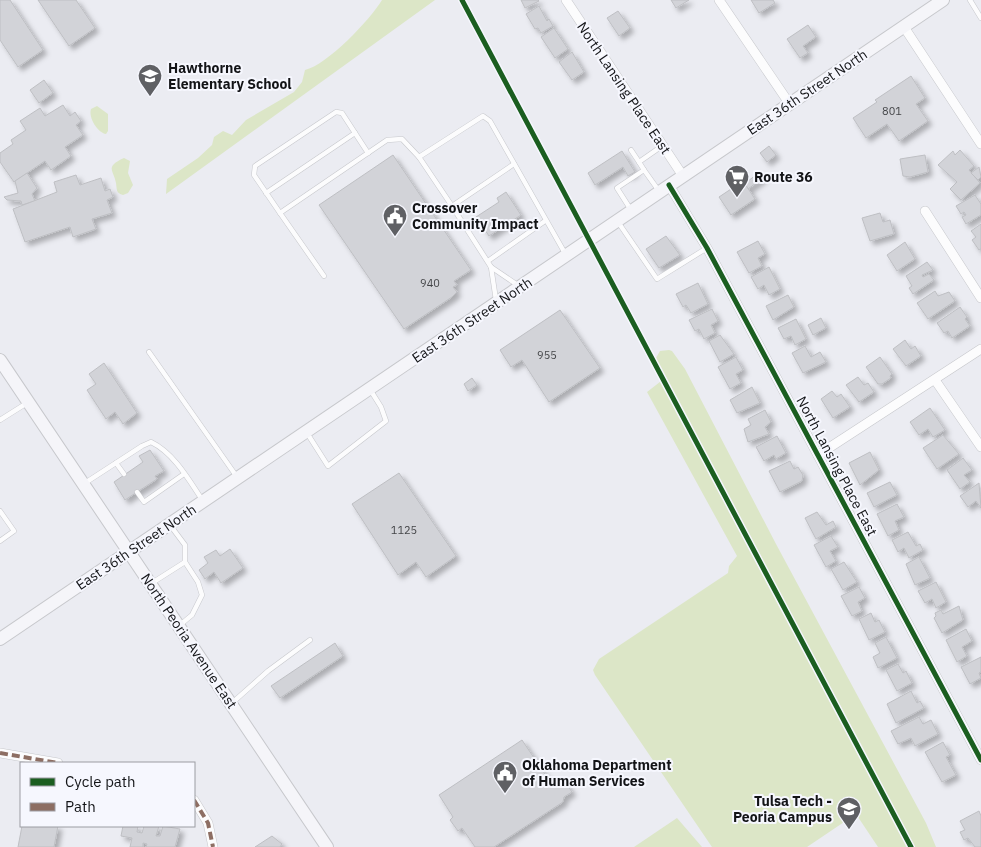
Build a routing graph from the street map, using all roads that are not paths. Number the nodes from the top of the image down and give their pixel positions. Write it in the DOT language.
graph roads {
  1 [pos="566,0"];
  2 [pos="719,0"];
  3 [pos="943,0"];
  4 [pos="970,0"];
  5 [pos="981,18"];
  6 [pos="904,26"];
  7 [pos="789,103"];
  8 [pos="355,133"];
  9 [pos="981,144"];
  10 [pos="662,146"];
  11 [pos="631,150"];
  12 [pos="368,153"];
  13 [pos="419,157"];
  14 [pos="639,162"];
  15 [pos="514,164"];
  16 [pos="644,170"];
  17 [pos="683,176"];
  18 [pos="664,188"];
  19 [pos="266,193"];
  20 [pos="452,206"];
  21 [pos="632,211"];
  22 [pos="925,211"];
  23 [pos="280,213"];
  24 [pos="546,221"];
  25 [pos="618,221"];
  26 [pos="707,248"];
  27 [pos="566,256"];
  28 [pos="488,261"];
  29 [pos="491,267"];
  30 [pos="324,276"];
  31 [pos="520,288"];
  32 [pos="981,298"];
  33 [pos="497,304"];
  34 [pos="981,349"];
  35 [pos="149,352"];
  36 [pos="0,360"];
  37 [pos="935,380"];
  38 [pos="370,390"];
  39 [pos="28,402"];
  40 [pos="0,420"];
  41 [pos="307,432"];
  42 [pos="981,447"];
  43 [pos="818,455"];
  44 [pos="116,463"];
  45 [pos="124,474"];
  46 [pos="184,474"];
  47 [pos="238,478"];
  48 [pos="84,484"];
  49 [pos="137,492"];
  50 [pos="203,502"];
  51 [pos="0,511"];
  52 [pos="170,525"];
  53 [pos="0,541"];
  54 [pos="130,552"];
  55 [pos="185,562"];
  56 [pos="151,584"];
  57 [pos="179,626"];
  58 [pos="0,639"];
  59 [pos="310,640"];
  60 [pos="231,704"];
  61 [pos="0,753"];
  62 [pos="981,760"];
  63 [pos="52,762"];
  64 [pos="195,802"];
  65 [pos="214,847"];
  66 [pos="327,847"];
  1 -- 10 [label="street, North Lansing Place East"];
  2 -- 7 [label="street"];
  3 -- 6 [label="main road, East 36th Street North"];
  4 -- 5 [label="lane"];
  6 -- 7 [label="main road, East 36th Street North"];
  6 -- 9 [label="street"];
  7 -- 17 [label="main road, East 36th Street North"];
  8 -- 12 [label="lane"];
  8 -- 19 [label="lane"];
  8 -- 19 [label="lane"];
  10 -- 14 [label="lane"];
  10 -- 17 [label="street, North Lansing Place East"];
  11 -- 14 [label="lane"];
  12 -- 13 [label="lane"];
  12 -- 23 [label="lane"];
  13 -- 15 [label="lane"];
  13 -- 20 [label="lane"];
  14 -- 16 [label="lane"];
  15 -- 20 [label="lane"];
  15 -- 24 [label="lane"];
  16 -- 18 [label="lane"];
  16 -- 21 [label="lane"];
  17 -- 18 [label="main road, East 36th Street North"];
  18 -- 21 [label="main road, East 36th Street North"];
  18 -- 26 [label="street, North Lansing Place East"];
  19 -- 23 [label="lane"];
  20 -- 28 [label="lane"];
  21 -- 25 [label="main road, East 36th Street North"];
  22 -- 32 [label="street"];
  23 -- 30 [label="lane"];
  24 -- 27 [label="lane"];
  24 -- 28 [label="lane"];
  25 -- 26 [label="lane"];
  25 -- 27 [label="main road, East 36th Street North"];
  26 -- 43 [label="street, North Lansing Place East"];
  27 -- 31 [label="main road, East 36th Street North"];
  28 -- 29 [label="lane"];
  29 -- 31 [label="lane"];
  29 -- 33 [label="lane"];
  31 -- 33 [label="main road, East 36th Street North"];
  33 -- 38 [label="main road, East 36th Street North"];
  34 -- 37 [label="street"];
  35 -- 47 [label="lane"];
  36 -- 39 [label="main road, North Peoria Avenue East"];
  37 -- 42 [label="street"];
  37 -- 43 [label="street"];
  38 -- 41 [label="main road, East 36th Street North"];
  38 -- 41 [label="lane"];
  39 -- 40 [label="lane"];
  39 -- 48 [label="main road, North Peoria Avenue East"];
  41 -- 47 [label="main road, East 36th Street North"];
  43 -- 62 [label="street, North Lansing Place East"];
  44 -- 45 [label="lane"];
  44 -- 46 [label="lane"];
  44 -- 48 [label="lane"];
  46 -- 49 [label="lane"];
  46 -- 50 [label="lane"];
  47 -- 50 [label="main road, East 36th Street North"];
  48 -- 54 [label="main road, North Peoria Avenue East"];
  50 -- 52 [label="main road, East 36th Street North"];
  51 -- 53 [label="lane"];
  52 -- 54 [label="main road, East 36th Street North"];
  52 -- 55 [label="lane"];
  54 -- 56 [label="main road, North Peoria Avenue East"];
  54 -- 58 [label="main road, East 36th Street North"];
  55 -- 56 [label="lane"];
  55 -- 57 [label="lane"];
  56 -- 57 [label="main road, North Peoria Avenue East"];
  57 -- 60 [label="main road, North Peoria Avenue East"];
  59 -- 60 [label="lane"];
  60 -- 66 [label="main road, North Peoria Avenue East"];
  61 -- 63 [label="street"];
  64 -- 65 [label="street"];
}
